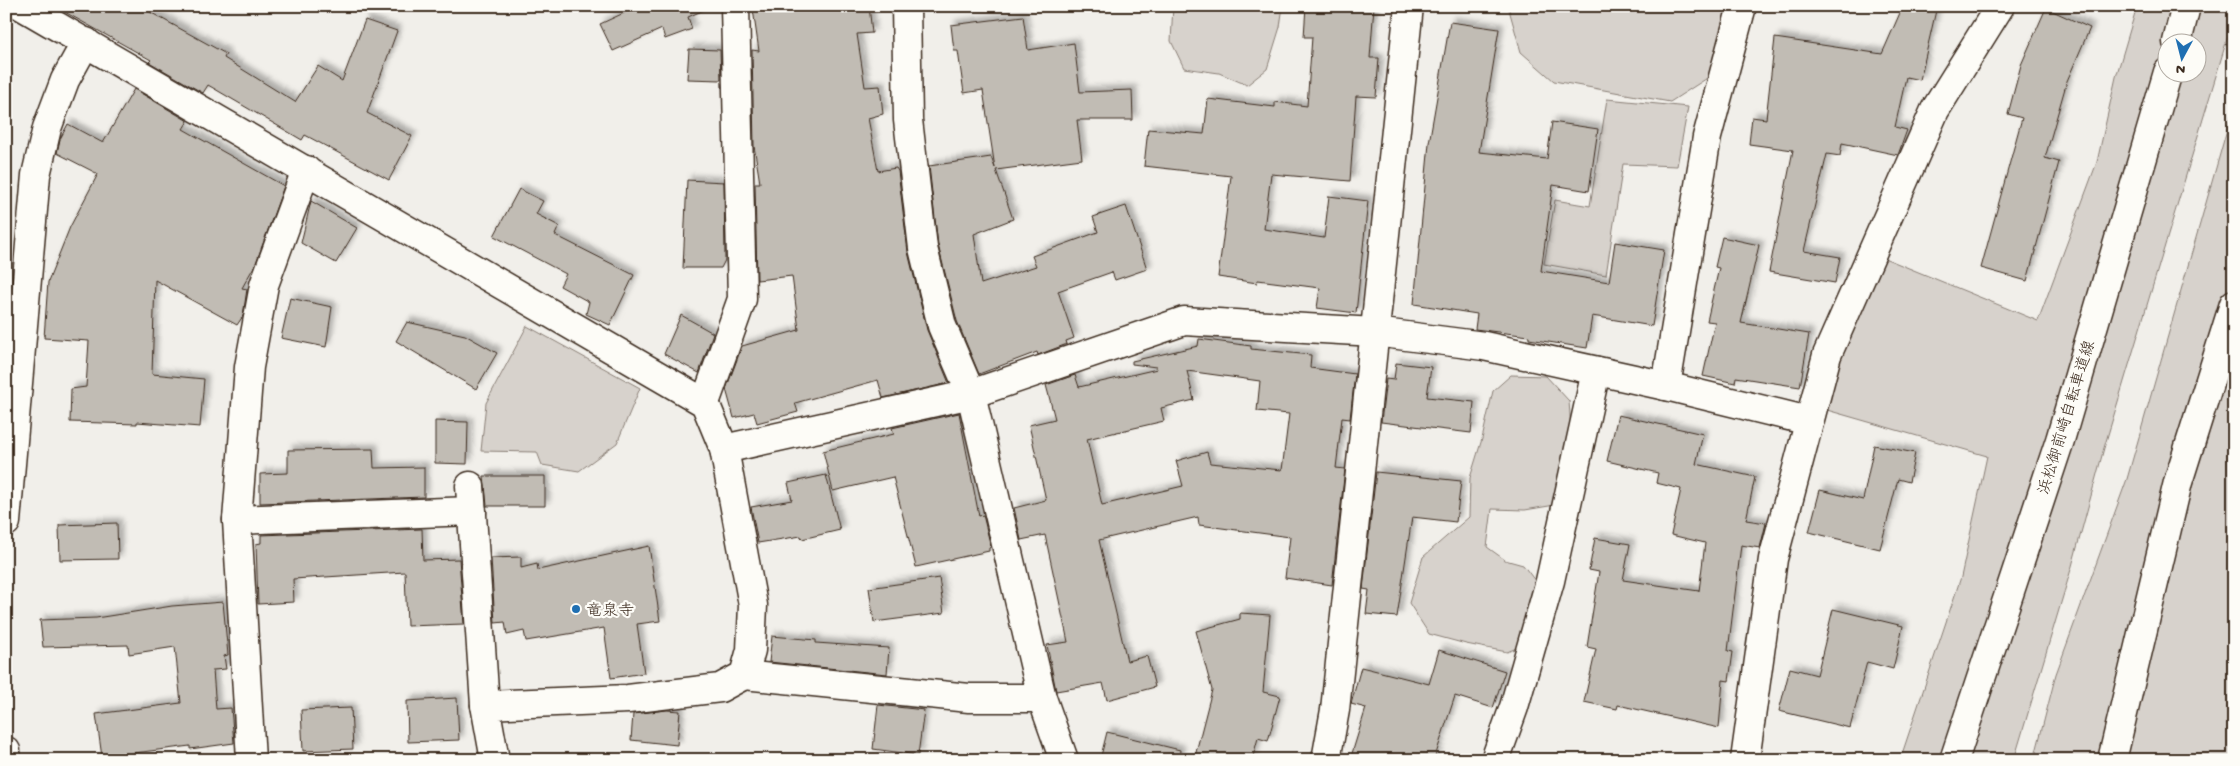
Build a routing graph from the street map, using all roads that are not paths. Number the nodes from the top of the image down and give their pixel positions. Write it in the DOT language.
graph roads {
  1 [pos="22,6"];
  2 [pos="735,6"];
  3 [pos="906,6"];
  4 [pos="1408,6"];
  5 [pos="1742,6"];
  6 [pos="2000,6"];
  7 [pos="2186,6"];
  8 [pos="2180,32"];
  9 [pos="86,42"];
  10 [pos="2165,82"];
  11 [pos="306,170"];
  12 [pos="2234,304"];
  13 [pos="1375,332"];
  14 [pos="1596,371"];
  15 [pos="1666,386"];
  16 [pos="971,394"];
  17 [pos="705,403"];
  18 [pos="1809,421"];
  19 [pos="724,449"];
  20 [pos="8,476"];
  21 [pos="237,520"];
  22 [pos="6,522"];
  23 [pos="744,675"];
  24 [pos="1042,698"];
  25 [pos="485,705"];
  26 [pos="6,751"];
  27 [pos="6,760"];
  28 [pos="251,760"];
  29 [pos="496,760"];
  30 [pos="1064,760"];
  31 [pos="1326,760"];
  32 [pos="1495,760"];
  33 [pos="1745,760"];
  34 [pos="1954,760"];
  35 [pos="2112,760"];
  1 -- 9 [label="street"];
  2 -- 17 [label="street"];
  3 -- 16 [label="street"];
  4 -- 13 [label="street"];
  5 -- 15 [label="street"];
  6 -- 18 [label="street"];
  7 -- 8 [label="street"];
  9 -- 11 [label="street"];
  9 -- 20 [label="street"];
  10 -- 34 [label="street, 浜松御前崎自転車道線"];
  11 -- 17 [label="street"];
  11 -- 21 [label="street"];
  12 -- 35 [label="street"];
  13 -- 14 [label="street"];
  13 -- 16 [label="street"];
  13 -- 31 [label="street"];
  14 -- 15 [label="street"];
  14 -- 32 [label="street"];
  15 -- 18 [label="street"];
  16 -- 19 [label="street"];
  16 -- 24 [label="street"];
  17 -- 19 [label="street"];
  18 -- 33 [label="street"];
  19 -- 23 [label="street"];
  20 -- 22 [label="street"];
  21 -- 25 [label="street"];
  21 -- 28 [label="street"];
  23 -- 24 [label="street"];
  23 -- 25 [label="street"];
  24 -- 30 [label="street"];
  25 -- 29 [label="street"];
  26 -- 27 [label="street"];
}
